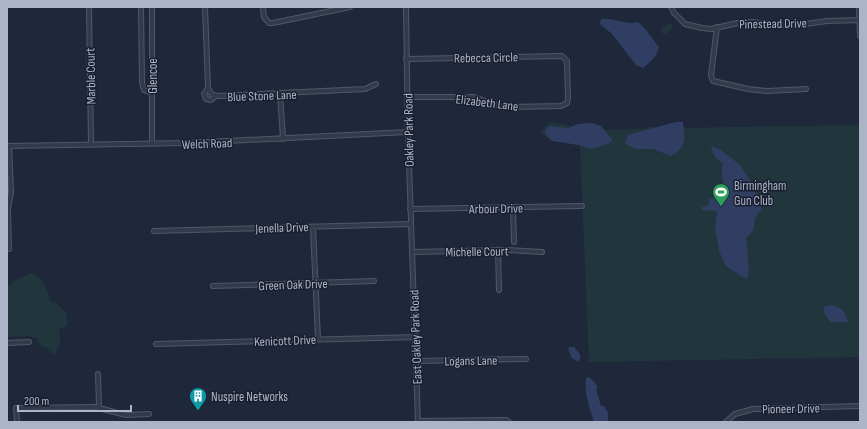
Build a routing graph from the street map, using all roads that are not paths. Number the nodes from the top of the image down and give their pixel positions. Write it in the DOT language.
graph roads {
  1 [pos="89,7"];
  2 [pos="141,7"];
  3 [pos="152,7"];
  4 [pos="205,7"];
  5 [pos="263,7"];
  6 [pos="350,7"];
  7 [pos="406,7"];
  8 [pos="671,7"];
  9 [pos="860,7"];
  10 [pos="860,20"];
  11 [pos="716,27"];
  12 [pos="860,36"];
  13 [pos="565,57"];
  14 [pos="406,59"];
  15 [pos="376,84"];
  16 [pos="208,88"];
  17 [pos="806,89"];
  18 [pos="152,93"];
  19 [pos="280,94"];
  20 [pos="216,96"];
  21 [pos="407,97"];
  22 [pos="408,132"];
  23 [pos="283,139"];
  24 [pos="152,144"];
  25 [pos="91,145"];
  26 [pos="8,146"];
  27 [pos="582,206"];
  28 [pos="513,208"];
  29 [pos="410,209"];
  30 [pos="411,224"];
  31 [pos="313,227"];
  32 [pos="154,231"];
  33 [pos="514,242"];
  34 [pos="9,249"];
  35 [pos="498,250"];
  36 [pos="412,252"];
  37 [pos="542,252"];
  38 [pos="374,281"];
  39 [pos="315,283"];
  40 [pos="213,286"];
  41 [pos="498,290"];
  42 [pos="415,337"];
  43 [pos="318,339"];
  44 [pos="29,342"];
  45 [pos="7,343"];
  46 [pos="156,344"];
  47 [pos="526,359"];
  48 [pos="416,361"];
  49 [pos="98,374"];
  50 [pos="860,406"];
  51 [pos="99,407"];
  52 [pos="149,414"];
  53 [pos="17,422"];
  54 [pos="418,422"];
  55 [pos="509,422"];
  56 [pos="726,422"];
  1 -- 25 [label="street, Marble Court"];
  2 -- 18 [label="street"];
  3 -- 18 [label="street, Glencoe"];
  4 -- 16 [label="street"];
  5 -- 6 [label="street"];
  7 -- 14 [label="street, Oakley Park Road"];
  8 -- 11 [label="street, Pinestead Drive"];
  9 -- 10 [label="street"];
  10 -- 11 [label="street, Pinestead Drive"];
  10 -- 12 [label="street"];
  11 -- 17 [label="street"];
  13 -- 14 [label="street, Rebecca Circle"];
  13 -- 21 [label="street, Elizabeth Lane"];
  14 -- 21 [label="street, Oakley Park Road"];
  15 -- 19 [label="street, Blue Stone Lane"];
  16 -- 20 [label="street, Blue Stone Lane"];
  16 -- 20 [label="street"];
  18 -- 24 [label="street, Glencoe"];
  19 -- 20 [label="street, Blue Stone Lane"];
  19 -- 23 [label="street"];
  21 -- 22 [label="street, Oakley Park Road"];
  22 -- 23 [label="street, Welch Road"];
  22 -- 29 [label="street, Oakley Park Road"];
  23 -- 24 [label="street, Welch Road"];
  24 -- 25 [label="street, Welch Road"];
  25 -- 26 [label="street, Welch Road"];
  26 -- 34 [label="street"];
  27 -- 28 [label="street, Arbour Drive"];
  28 -- 29 [label="street, Arbour Drive"];
  28 -- 33 [label="street"];
  29 -- 30 [label="street, Oakley Park Road"];
  30 -- 31 [label="street, Jenella Drive"];
  30 -- 36 [label="street, Oakley Park Road"];
  31 -- 32 [label="street, Jenella Drive"];
  31 -- 39 [label="street"];
  35 -- 36 [label="street, Michelle Court"];
  35 -- 37 [label="street, Michelle Court"];
  35 -- 41 [label="street"];
  36 -- 42 [label="street, East Oakley Park Road"];
  38 -- 39 [label="street, Green Oak Drive"];
  39 -- 40 [label="street, Green Oak Drive"];
  39 -- 43 [label="street"];
  42 -- 43 [label="street, Kenicott Drive"];
  42 -- 48 [label="street, East Oakley Park Road"];
  43 -- 46 [label="street, Kenicott Drive"];
  44 -- 45 [label="street"];
  47 -- 48 [label="street, Logans Lane"];
  48 -- 54 [label="street, East Oakley Park Road"];
  49 -- 51 [label="street"];
  50 -- 56 [label="street, Pioneer Drive"];
  51 -- 52 [label="street"];
  51 -- 53 [label="street"];
  54 -- 55 [label="street"];
}
